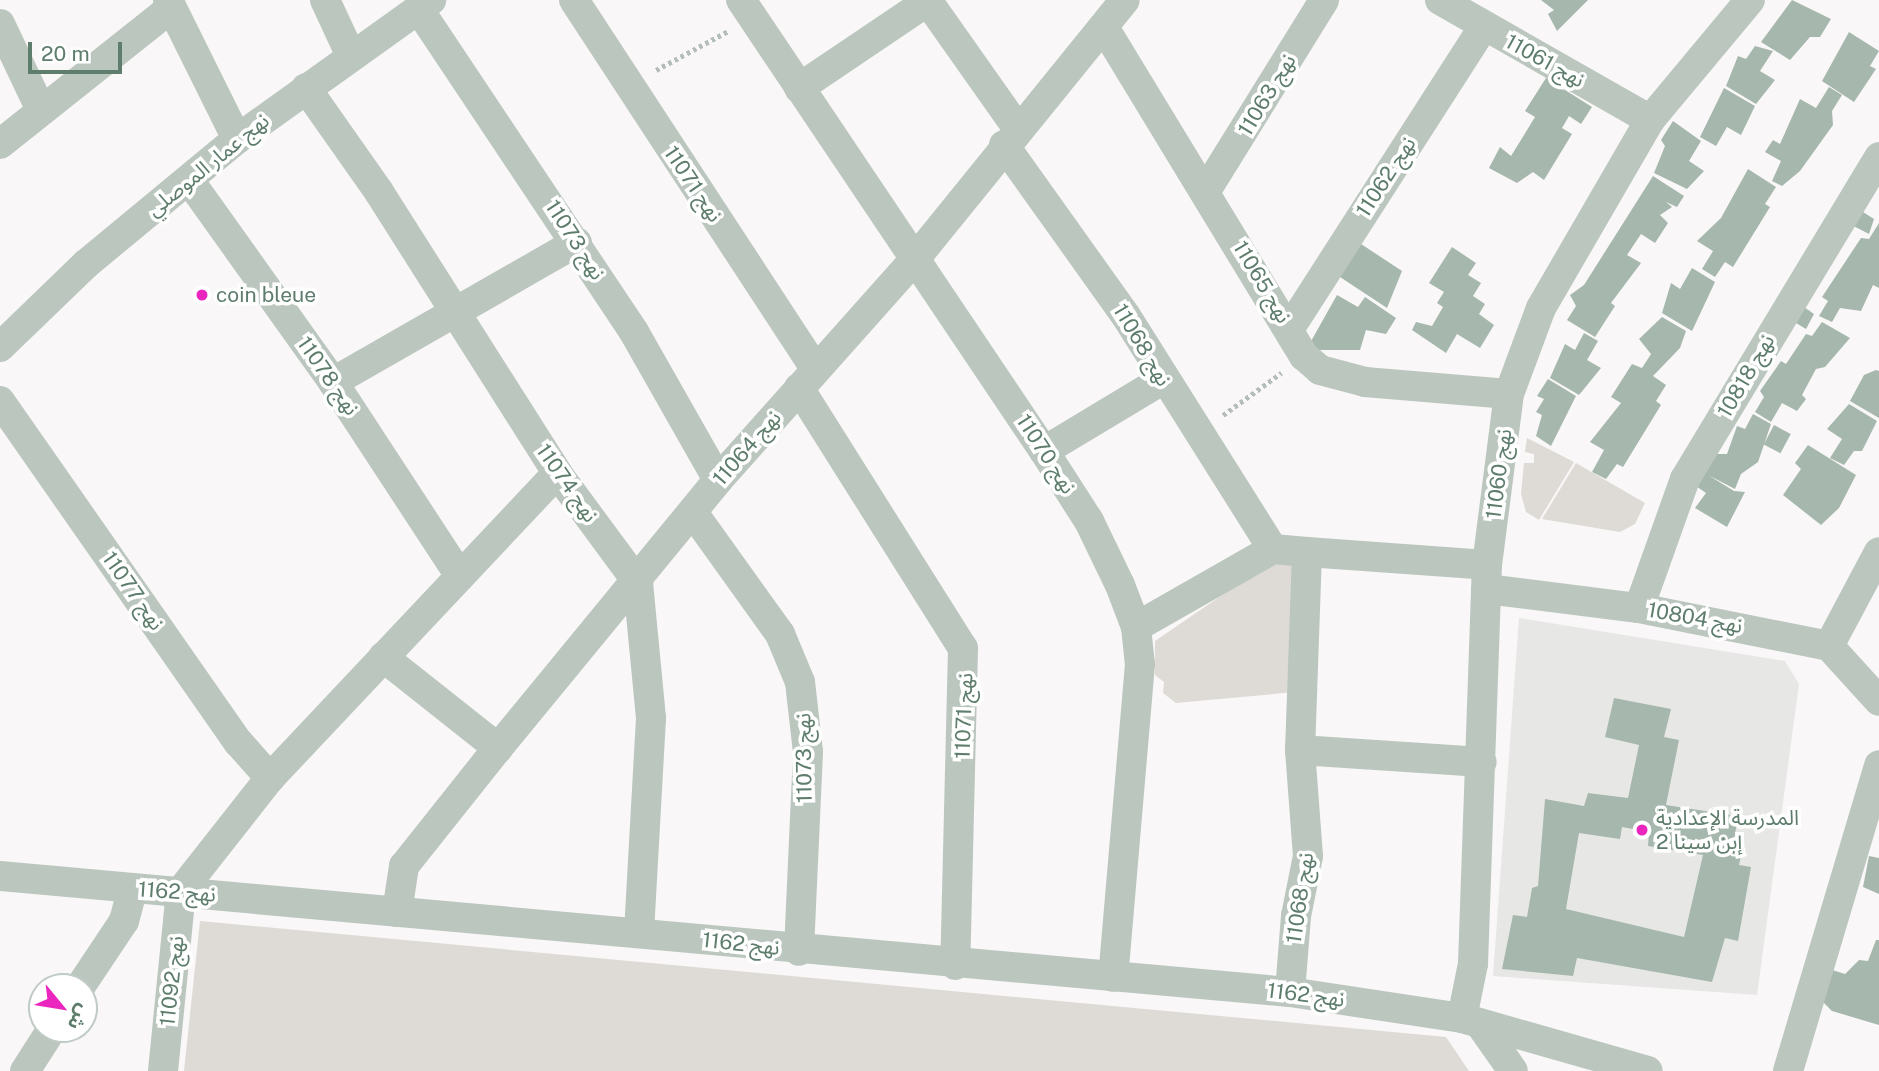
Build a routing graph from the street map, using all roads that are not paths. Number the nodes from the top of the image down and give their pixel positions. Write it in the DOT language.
graph roads {
  1 [pos="326,0"];
  2 [pos="574,0"];
  3 [pos="1324,0"];
  4 [pos="1440,0"];
  5 [pos="1750,0"];
  6 [pos="927,1"];
  7 [pos="170,4"];
  8 [pos="424,4"];
  9 [pos="747,8"];
  10 [pos="1114,10"];
  11 [pos="0,24"];
  12 [pos="1483,27"];
  13 [pos="351,56"];
  14 [pos="306,88"];
  15 [pos="799,88"];
  16 [pos="40,108"];
  17 [pos="1650,120"];
  18 [pos="1011,137"];
  19 [pos="237,139"];
  20 [pos="0,144"];
  21 [pos="1879,157"];
  22 [pos="189,180"];
  23 [pos="1207,189"];
  24 [pos="577,242"];
  25 [pos="915,259"];
  26 [pos="454,312"];
  27 [pos="1290,328"];
  28 [pos="0,347"];
  29 [pos="807,378"];
  30 [pos="1162,380"];
  31 [pos="333,382"];
  32 [pos="1509,394"];
  33 [pos="0,401"];
  34 [pos="1044,451"];
  35 [pos="557,473"];
  36 [pos="718,480"];
  37 [pos="694,514"];
  38 [pos="1273,549"];
  39 [pos="1307,552"];
  40 [pos="1879,552"];
  41 [pos="460,576"];
  42 [pos="1487,577"];
  43 [pos="638,583"];
  44 [pos="1639,608"];
  45 [pos="1136,627"];
  46 [pos="1829,646"];
  47 [pos="383,657"];
  48 [pos="1879,701"];
  49 [pos="498,748"];
  50 [pos="1300,750"];
  51 [pos="1482,762"];
  52 [pos="1879,765"];
  53 [pos="270,778"];
  54 [pos="0,876"];
  55 [pos="133,888"];
  56 [pos="181,891"];
  57 [pos="397,912"];
  58 [pos="639,933"];
  59 [pos="799,951"];
  60 [pos="955,965"];
  61 [pos="89,973"];
  62 [pos="1113,977"];
  63 [pos="1290,992"];
  64 [pos="1471,1021"];
  65 [pos="43,1043"];
  66 [pos="24,1071"];
  67 [pos="163,1071"];
  68 [pos="1513,1071"];
  69 [pos="1648,1071"];
  70 [pos="1788,1071"];
  1 -- 13 [label="street"];
  2 -- 29 [label="street, نهج 11071"];
  3 -- 23 [label="street, نهج 11063"];
  4 -- 12 [label="street, نهج 11061"];
  5 -- 17 [label="street, نهج 11060"];
  6 -- 15 [label="street"];
  6 -- 18 [label="street, نهج 11068"];
  7 -- 16 [label="street"];
  7 -- 19 [label="street"];
  8 -- 13 [label="street, نهج عمار الموصلي"];
  8 -- 24 [label="street, نهج 11073"];
  9 -- 15 [label="street, نهج 11070"];
  10 -- 18 [label="street, نهج 11064"];
  10 -- 23 [label="street, نهج 11065"];
  11 -- 16 [label="street"];
  12 -- 17 [label="street, نهج 11061"];
  12 -- 27 [label="street, نهج 11062"];
  13 -- 14 [label="street, نهج عمار الموصلي"];
  14 -- 19 [label="street, نهج عمار الموصلي"];
  14 -- 26 [label="street, نهج 11074"];
  15 -- 25 [label="street, نهج 11070"];
  16 -- 20 [label="street"];
  17 -- 32 [label="street, نهج 11060"];
  18 -- 25 [label="street, نهج 11064"];
  18 -- 30 [label="street, نهج 11068"];
  19 -- 22 [label="street, نهج عمار الموصلي"];
  21 -- 44 [label="street, نهج 10818"];
  22 -- 28 [label="street, نهج عمار الموصلي"];
  22 -- 31 [label="street, نهج 11078"];
  23 -- 27 [label="street, نهج 11065"];
  24 -- 26 [label="street"];
  24 -- 36 [label="street, نهج 11073"];
  25 -- 29 [label="street, نهج 11064"];
  25 -- 34 [label="street, نهج 11070"];
  26 -- 31 [label="street"];
  26 -- 35 [label="street, نهج 11074"];
  27 -- 32 [label="street, نهج 11065"];
  29 -- 36 [label="street, نهج 11064"];
  29 -- 60 [label="street, نهج 11071"];
  30 -- 34 [label="street"];
  30 -- 38 [label="street, نهج 11068"];
  31 -- 41 [label="street, نهج 11078"];
  32 -- 42 [label="street, نهج 11060"];
  33 -- 53 [label="street, نهج 11077"];
  34 -- 45 [label="street, نهج 11070"];
  35 -- 41 [label="street"];
  35 -- 43 [label="street, نهج 11074"];
  36 -- 37 [label="street, نهج 11064"];
  37 -- 43 [label="street, نهج 11064"];
  37 -- 59 [label="street, نهج 11073"];
  38 -- 39 [label="street"];
  38 -- 45 [label="street"];
  39 -- 42 [label="street"];
  39 -- 50 [label="street, نهج 11068"];
  40 -- 46 [label="street"];
  41 -- 47 [label="street"];
  42 -- 44 [label="street, نهج 10804"];
  42 -- 51 [label="street, نهج 11060"];
  43 -- 49 [label="street, نهج 11064"];
  43 -- 58 [label="street"];
  44 -- 46 [label="street, نهج 10804"];
  45 -- 62 [label="street, نهج 11070"];
  46 -- 48 [label="street"];
  47 -- 49 [label="street"];
  47 -- 53 [label="street"];
  49 -- 57 [label="street, نهج 11064"];
  50 -- 51 [label="street"];
  50 -- 63 [label="street, نهج 11068"];
  51 -- 64 [label="street, نهج 11060"];
  52 -- 70 [label="street"];
  53 -- 56 [label="street"];
  54 -- 55 [label="street, نهج 1162"];
  55 -- 56 [label="street, نهج 1162"];
  55 -- 61 [label="street"];
  56 -- 57 [label="street, نهج 1162"];
  56 -- 67 [label="street, نهج 11092"];
  57 -- 58 [label="street, نهج 1162"];
  58 -- 59 [label="street, نهج 1162"];
  59 -- 60 [label="street, نهج 1162"];
  60 -- 62 [label="street, نهج 1162"];
  62 -- 63 [label="street, نهج 1162"];
  63 -- 64 [label="street, نهج 1162"];
  64 -- 68 [label="street"];
  64 -- 69 [label="street, نهج 1162"];
  65 -- 66 [label="street"];
}
